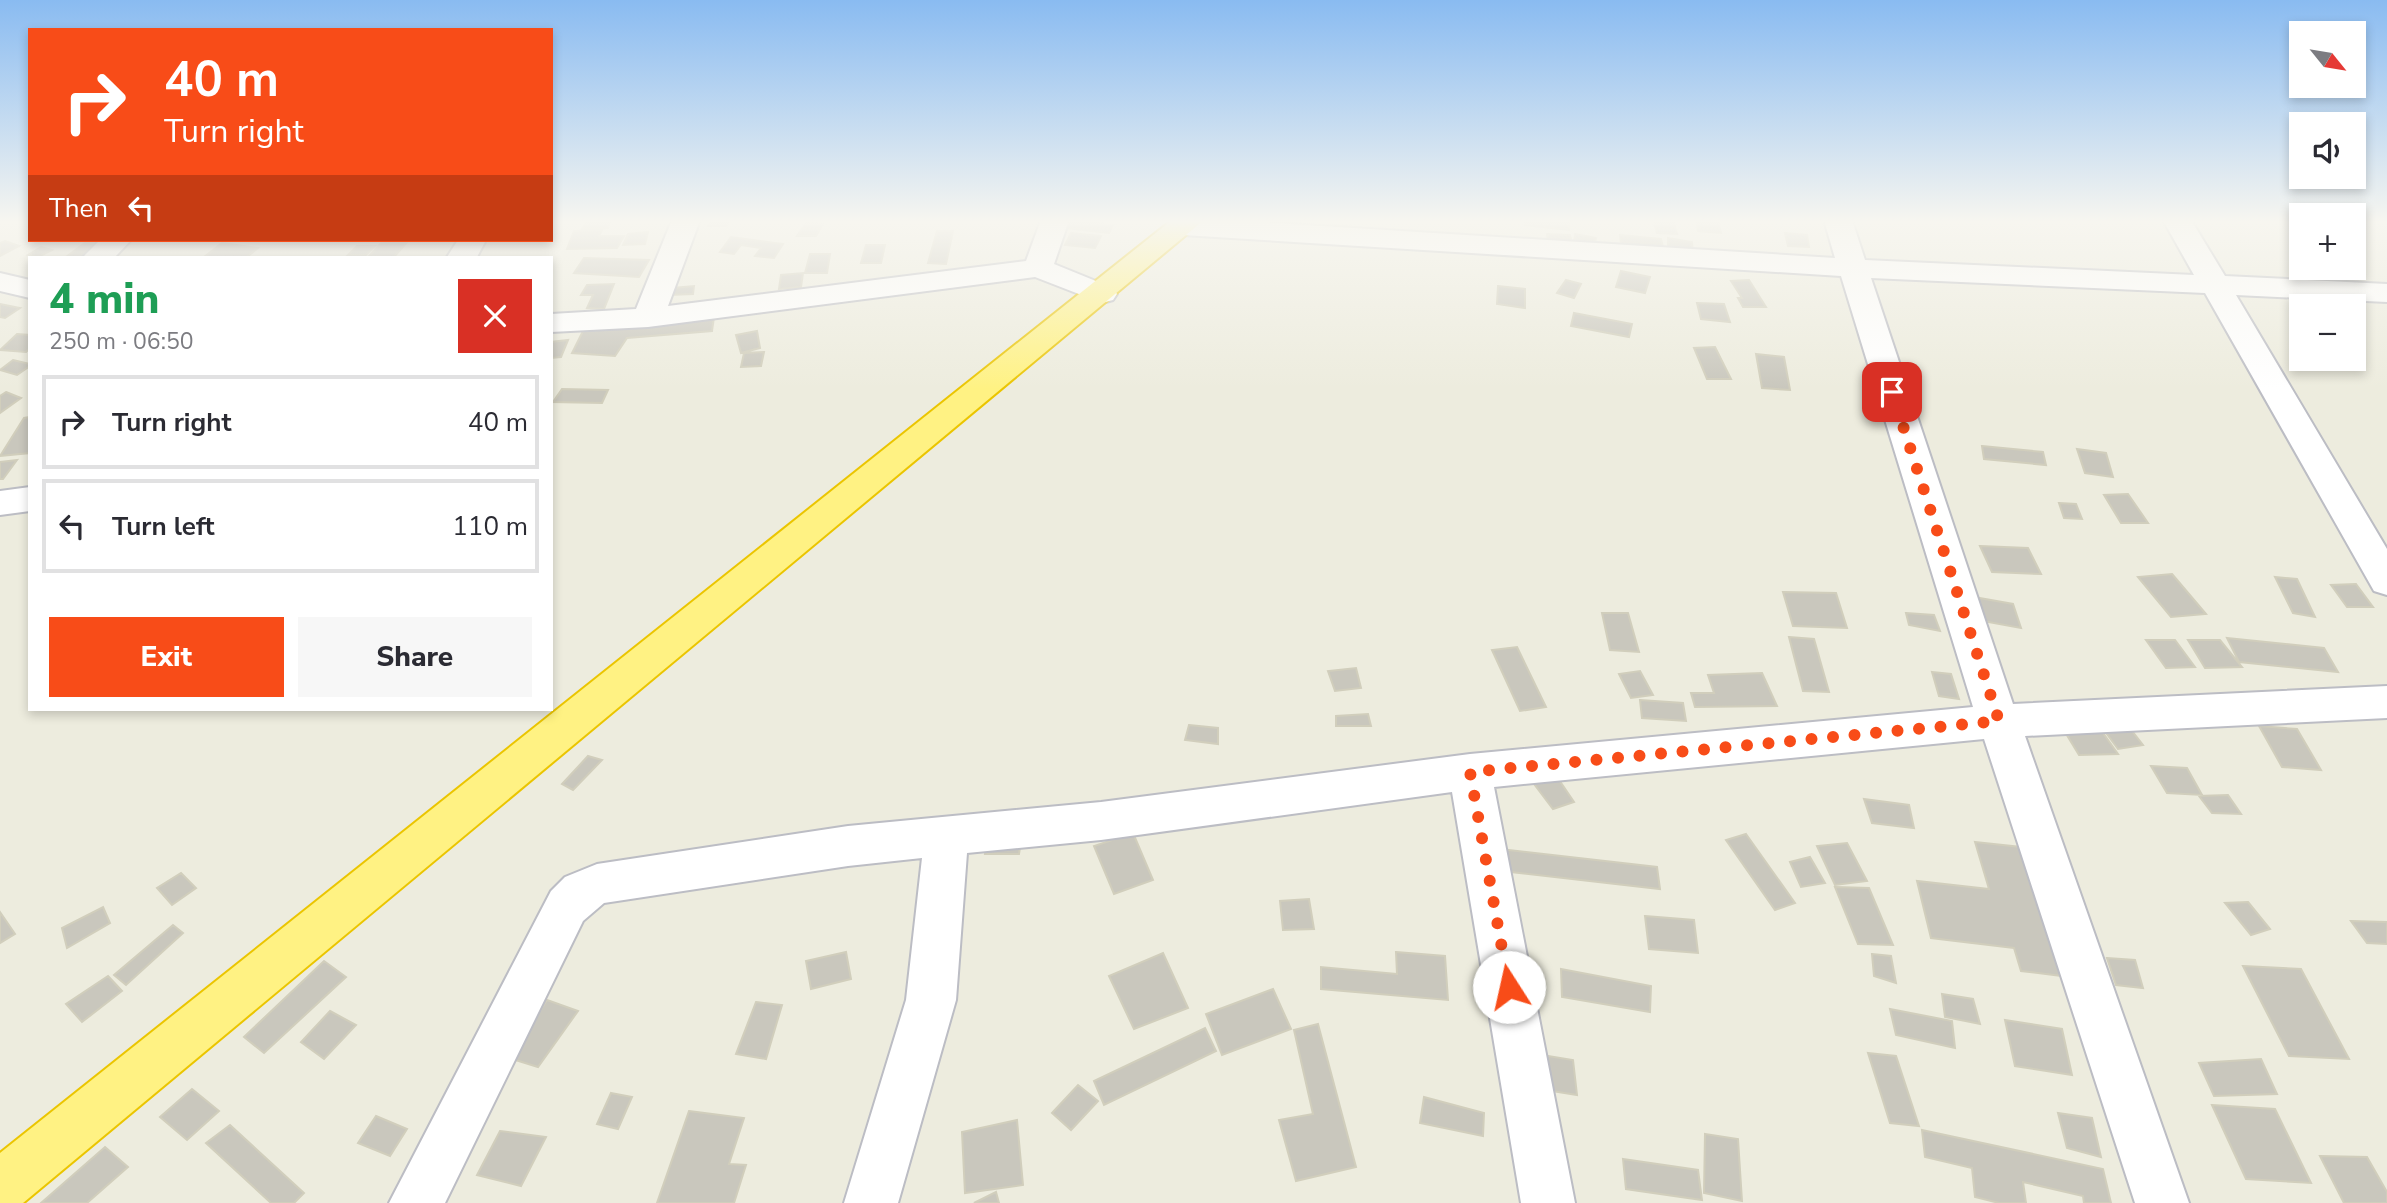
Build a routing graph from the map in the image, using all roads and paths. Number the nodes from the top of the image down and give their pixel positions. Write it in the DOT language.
graph roads {
  1 [pos="664,276"];
  2 [pos="975,276"];
  3 [pos="1058,276"];
  4 [pos="1123,276"];
  5 [pos="1856,276"];
  6 [pos="2008,276"];
  7 [pos="2208,276"];
  8 [pos="0,282"];
  9 [pos="2214,287"];
  10 [pos="28,289"];
  11 [pos="2387,293"];
  12 [pos="1102,294"];
  13 [pos="648,318"];
  14 [pos="553,323"];
  15 [pos="28,499"];
  16 [pos="0,503"];
  17 [pos="2387,581"];
  18 [pos="2387,702"];
  19 [pos="1999,721"];
  20 [pos="1470,772"];
  21 [pos="946,838"];
  22 [pos="0,1186"];
  23 [pos="416,1203"];
  24 [pos="871,1203"];
  25 [pos="1548,1203"];
  26 [pos="2162,1203"];
  1 -- 13 [label="street"];
  2 -- 13 [label="street"];
  3 -- 12 [label="street"];
  4 -- 12 [label="highway"];
  5 -- 19 [label="street"];
  6 -- 9 [label="street"];
  7 -- 9 [label="street"];
  8 -- 10 [label="street"];
  9 -- 11 [label="street"];
  9 -- 17 [label="street"];
  12 -- 22 [label="highway"];
  13 -- 14 [label="street"];
  15 -- 16 [label="street"];
  18 -- 19 [label="street"];
  19 -- 20 [label="street"];
  19 -- 26 [label="street"];
  20 -- 21 [label="street"];
  20 -- 25 [label="street"];
  21 -- 23 [label="street"];
  21 -- 24 [label="street"];
}
